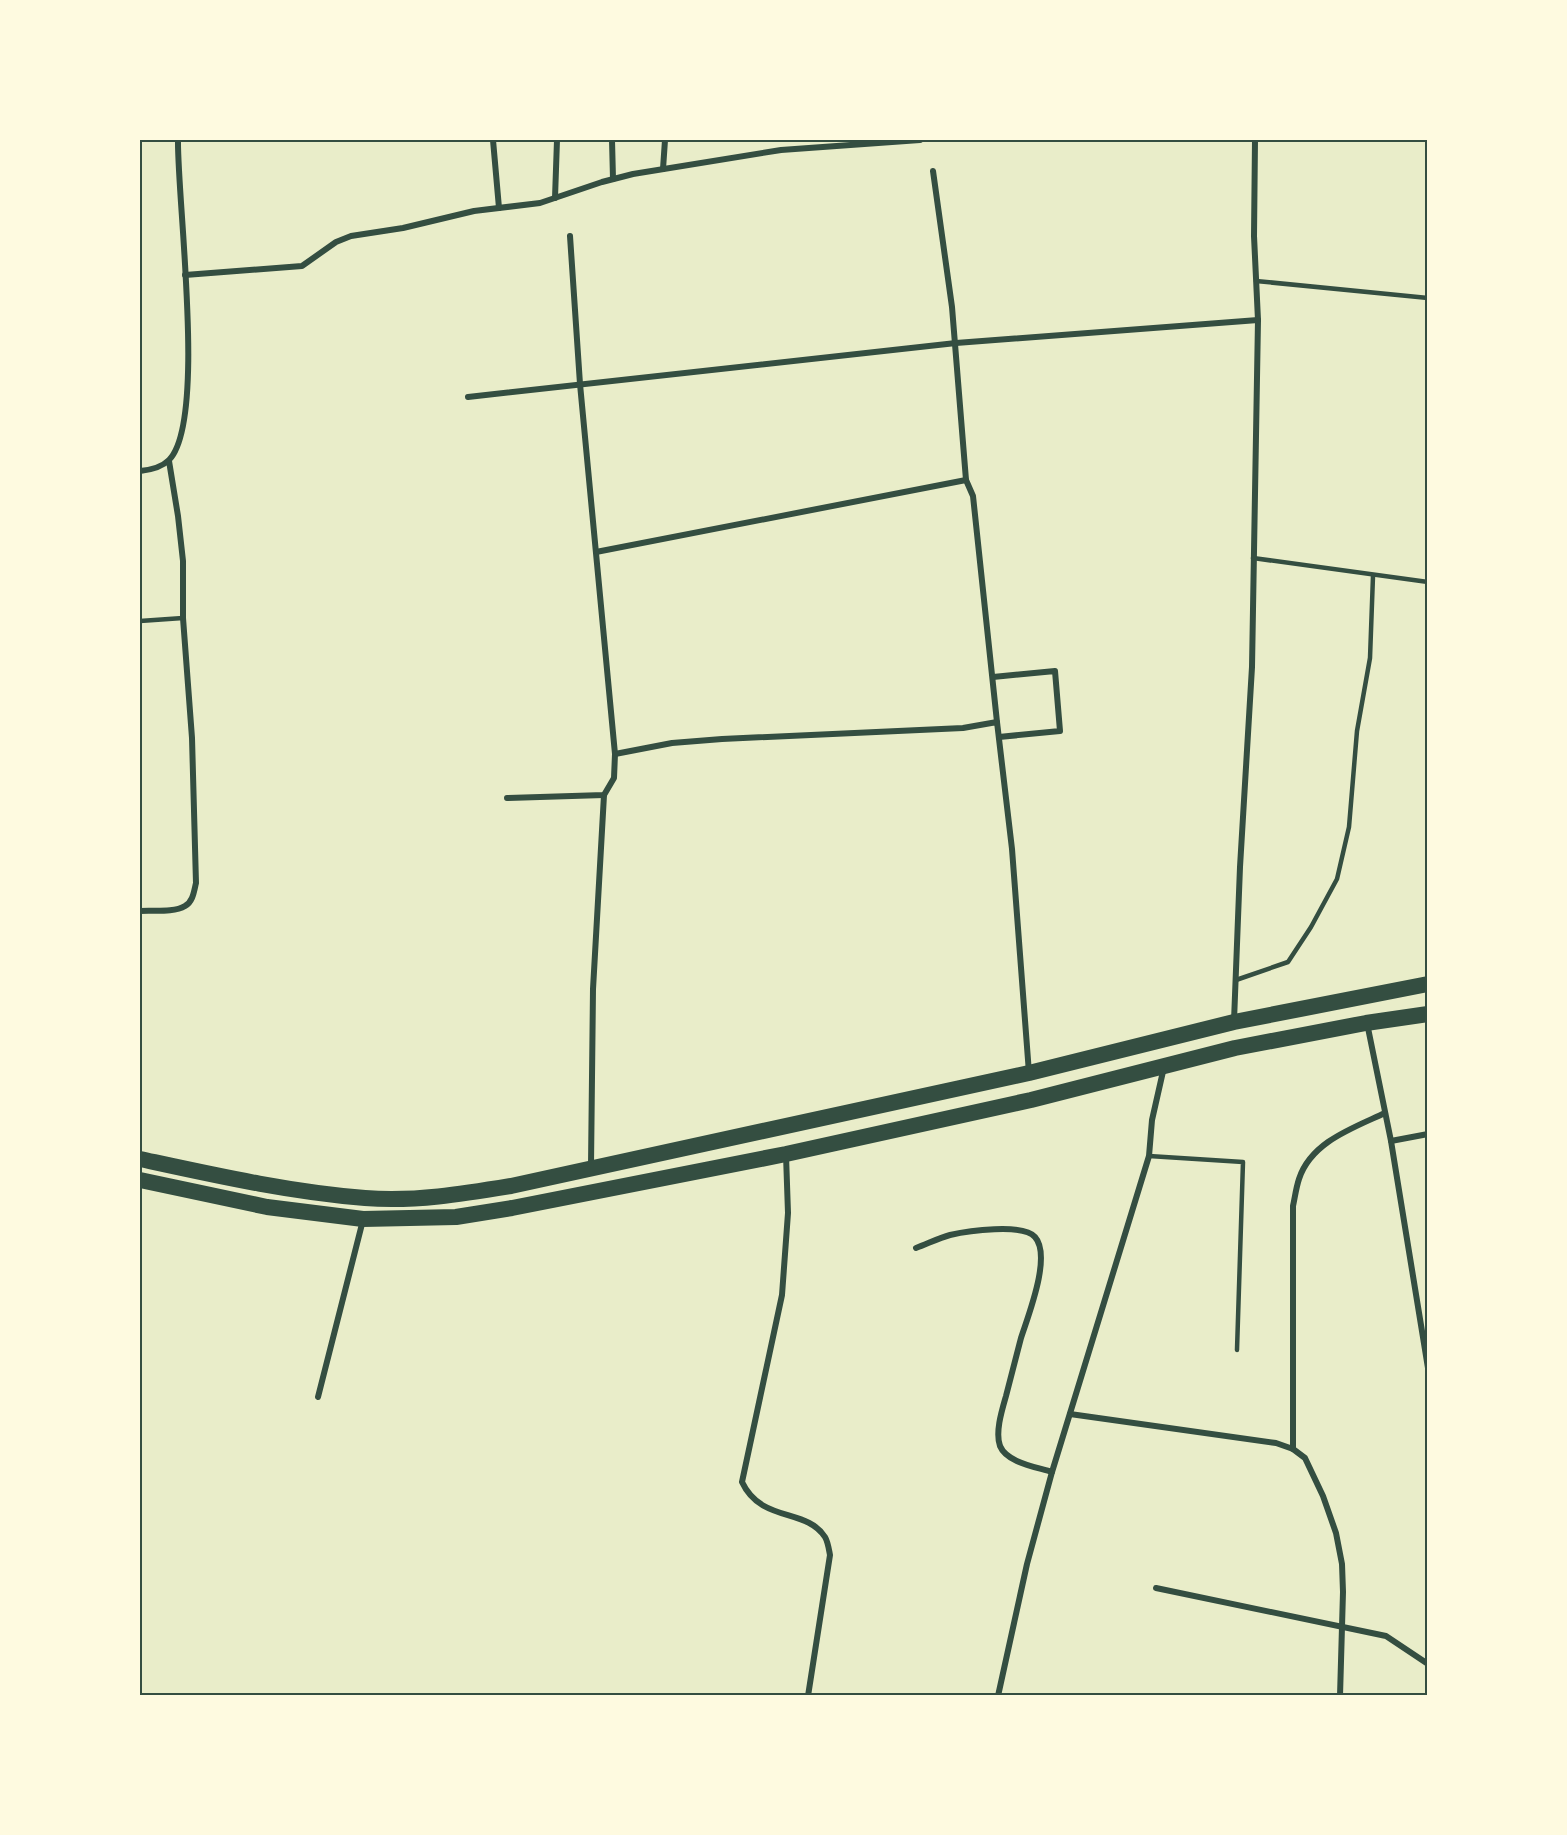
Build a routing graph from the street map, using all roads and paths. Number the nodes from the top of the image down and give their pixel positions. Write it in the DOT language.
graph roads {
  1 [pos="178,140"];
  2 [pos="493,140"];
  3 [pos="557,140"];
  4 [pos="612,140"];
  5 [pos="665,140"];
  6 [pos="920,140"];
  7 [pos="1255,140"];
  8 [pos="663,169"];
  9 [pos="933,171"];
  10 [pos="613,179"];
  11 [pos="555,198"];
  12 [pos="499,208"];
  13 [pos="570,236"];
  14 [pos="185,275"];
  15 [pos="1256,281"];
  16 [pos="1428,298"];
  17 [pos="1258,320"];
  18 [pos="956,343"];
  19 [pos="580,384"];
  20 [pos="468,397"];
  21 [pos="169,461"];
  22 [pos="140,471"];
  23 [pos="966,480"];
  24 [pos="596,552"];
  25 [pos="1253,558"];
  26 [pos="1373,576"];
  27 [pos="1428,582"];
  28 [pos="183,618"];
  29 [pos="140,621"];
  30 [pos="993,677"];
  31 [pos="997,722"];
  32 [pos="999,737"];
  33 [pos="615,754"];
  34 [pos="604,795"];
  35 [pos="507,798"];
  36 [pos="140,910"];
  37 [pos="1236,980"];
  38 [pos="1428,984"];
  39 [pos="1427,1017"];
  40 [pos="1234,1022"];
  41 [pos="1366,1023"];
  42 [pos="1164,1067"];
  43 [pos="1029,1073"];
  44 [pos="1385,1113"];
  45 [pos="1428,1134"];
  46 [pos="1391,1141"];
  47 [pos="786,1154"];
  48 [pos="1149,1156"];
  49 [pos="140,1159"];
  50 [pos="591,1169"];
  51 [pos="140,1180"];
  52 [pos="363,1219"];
  53 [pos="916,1248"];
  54 [pos="1237,1350"];
  55 [pos="1428,1368"];
  56 [pos="318,1397"];
  57 [pos="1070,1414"];
  58 [pos="1293,1449"];
  59 [pos="1052,1472"];
  60 [pos="1156,1588"];
  61 [pos="1340,1625"];
  62 [pos="1428,1664"];
  63 [pos="808,1695"];
  64 [pos="998,1695"];
  65 [pos="1340,1695"];
  1 -- 14 [label="street"];
  2 -- 12 [label="street"];
  3 -- 11 [label="street"];
  4 -- 10 [label="street"];
  5 -- 8 [label="street"];
  6 -- 8 [label="street"];
  7 -- 15 [label="street"];
  8 -- 10 [label="street"];
  9 -- 18 [label="street"];
  10 -- 11 [label="street"];
  11 -- 12 [label="street"];
  12 -- 14 [label="street"];
  13 -- 19 [label="street"];
  14 -- 21 [label="street"];
  15 -- 16 [label="lane"];
  15 -- 17 [label="street"];
  17 -- 18 [label="street"];
  17 -- 25 [label="street"];
  18 -- 19 [label="street"];
  18 -- 23 [label="street"];
  19 -- 20 [label="street"];
  19 -- 24 [label="street"];
  21 -- 22 [label="street"];
  21 -- 28 [label="street"];
  23 -- 24 [label="street"];
  23 -- 30 [label="street"];
  24 -- 33 [label="street"];
  25 -- 26 [label="lane"];
  25 -- 37 [label="street"];
  26 -- 27 [label="lane"];
  26 -- 37 [label="lane"];
  28 -- 29 [label="lane"];
  28 -- 36 [label="street"];
  30 -- 31 [label="street"];
  30 -- 32 [label="street"];
  31 -- 32 [label="street"];
  31 -- 33 [label="street"];
  32 -- 43 [label="street"];
  33 -- 34 [label="street"];
  34 -- 35 [label="street"];
  34 -- 50 [label="street"];
  37 -- 40 [label="street"];
  38 -- 40 [label="highway"];
  39 -- 41 [label="highway"];
  40 -- 43 [label="highway"];
  41 -- 42 [label="highway"];
  41 -- 44 [label="street"];
  42 -- 47 [label="highway"];
  42 -- 48 [label="street"];
  43 -- 50 [label="highway"];
  44 -- 46 [label="street"];
  44 -- 58 [label="street"];
  45 -- 46 [label="street"];
  46 -- 55 [label="street"];
  47 -- 52 [label="highway"];
  47 -- 63 [label="street"];
  48 -- 54 [label="lane"];
  48 -- 57 [label="street"];
  49 -- 50 [label="highway"];
  51 -- 52 [label="highway"];
  52 -- 56 [label="street"];
  53 -- 59 [label="street"];
  57 -- 58 [label="street"];
  57 -- 59 [label="street"];
  58 -- 61 [label="street"];
  59 -- 64 [label="street"];
  60 -- 61 [label="street"];
  61 -- 62 [label="street"];
  61 -- 65 [label="street"];
}
